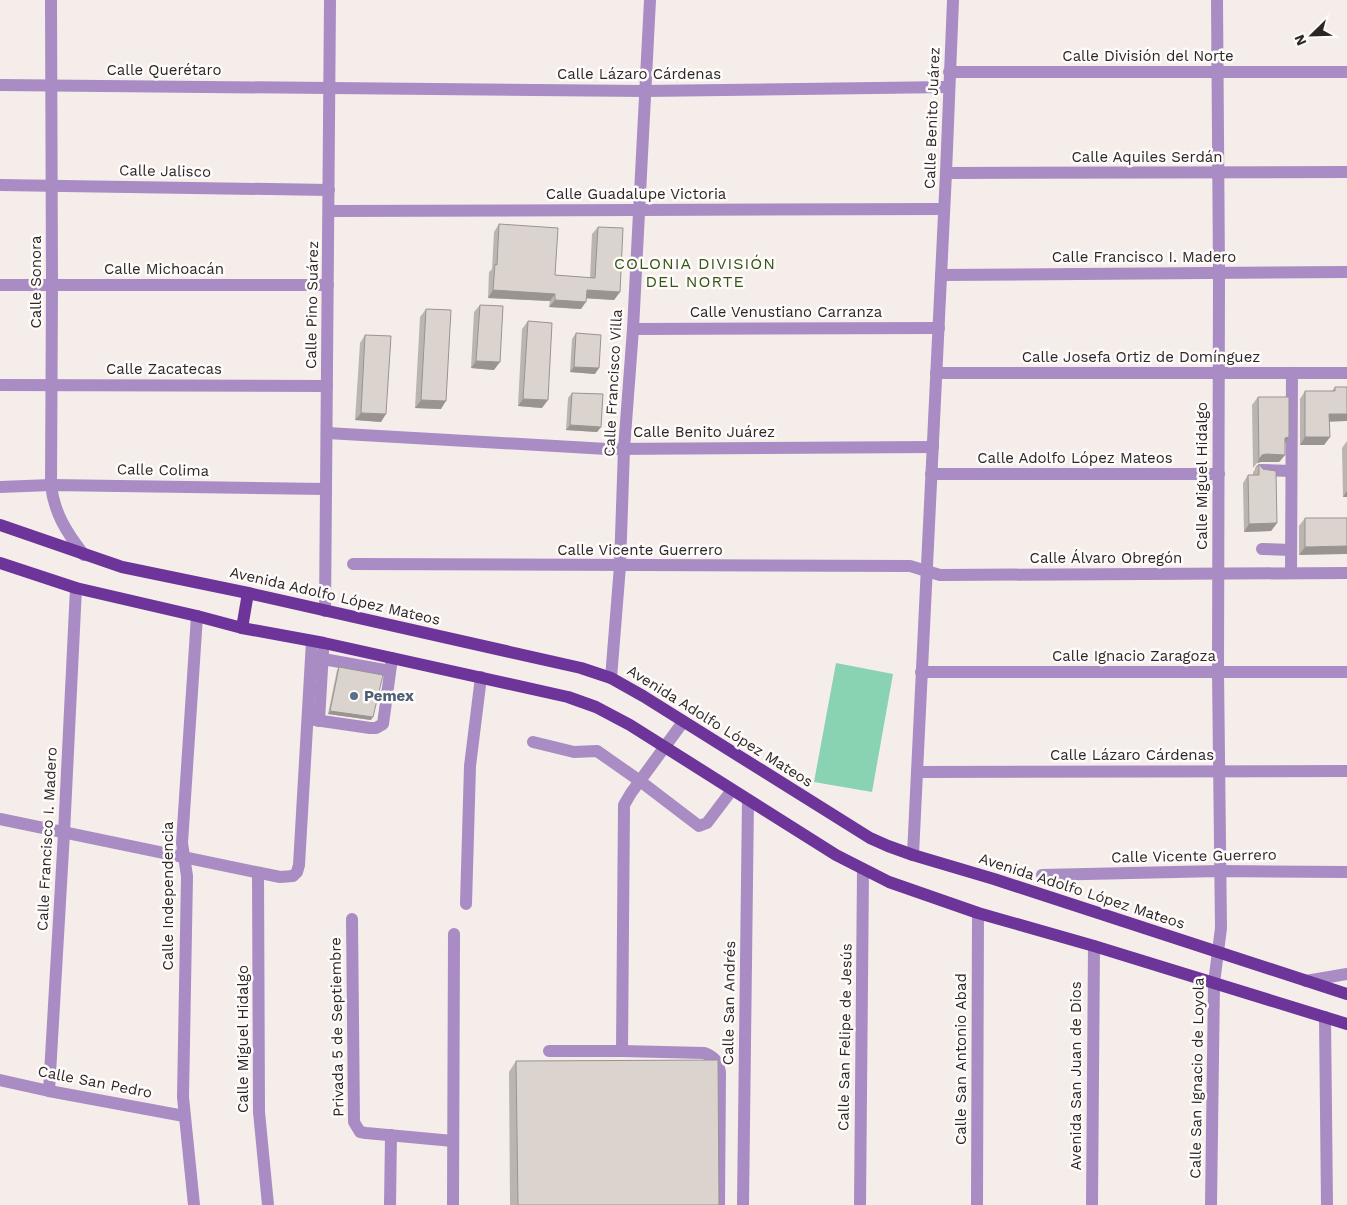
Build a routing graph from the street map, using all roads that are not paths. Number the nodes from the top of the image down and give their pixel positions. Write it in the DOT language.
graph roads {
  1 [pos="51,0"];
  2 [pos="330,0"];
  3 [pos="650,0"];
  4 [pos="953,0"];
  5 [pos="1217,0"];
  6 [pos="949,72"];
  7 [pos="1347,72"];
  8 [pos="1218,73"];
  9 [pos="0,85"];
  10 [pos="51,85"];
  11 [pos="949,86"];
  12 [pos="329,88"];
  13 [pos="644,91"];
  14 [pos="1347,172"];
  15 [pos="946,173"];
  16 [pos="1219,173"];
  17 [pos="0,185"];
  18 [pos="52,185"];
  19 [pos="329,190"];
  20 [pos="944,209"];
  21 [pos="638,210"];
  22 [pos="329,211"];
  23 [pos="1347,272"];
  24 [pos="1220,273"];
  25 [pos="941,275"];
  26 [pos="0,285"];
  27 [pos="52,285"];
  28 [pos="328,285"];
  29 [pos="939,328"];
  30 [pos="633,329"];
  31 [pos="936,373"];
  32 [pos="1218,373"];
  33 [pos="1292,373"];
  34 [pos="1347,373"];
  35 [pos="0,385"];
  36 [pos="52,385"];
  37 [pos="327,386"];
  38 [pos="327,433"];
  39 [pos="932,446"];
  40 [pos="624,449"];
  41 [pos="1261,470"];
  42 [pos="1291,471"];
  43 [pos="931,474"];
  44 [pos="1219,474"];
  45 [pos="51,485"];
  46 [pos="0,487"];
  47 [pos="326,489"];
  48 [pos="0,525"];
  49 [pos="1262,549"];
  50 [pos="1291,550"];
  51 [pos="84,555"];
  52 [pos="0,563"];
  53 [pos="353,564"];
  54 [pos="620,566"];
  55 [pos="926,570"];
  56 [pos="1291,573"];
  57 [pos="1347,573"];
  58 [pos="1219,574"];
  59 [pos="76,588"];
  60 [pos="248,593"];
  61 [pos="325,611"];
  62 [pos="197,616"];
  63 [pos="242,628"];
  64 [pos="318,642"];
  65 [pos="317,658"];
  66 [pos="392,658"];
  67 [pos="390,672"];
  68 [pos="921,672"];
  69 [pos="1218,672"];
  70 [pos="1347,672"];
  71 [pos="481,677"];
  72 [pos="611,678"];
  73 [pos="314,720"];
  74 [pos="683,722"];
  75 [pos="533,742"];
  76 [pos="664,748"];
  77 [pos="1220,771"];
  78 [pos="1347,771"];
  79 [pos="917,772"];
  80 [pos="640,781"];
  81 [pos="732,790"];
  82 [pos="748,800"];
  83 [pos="0,819"];
  84 [pos="64,833"];
  85 [pos="913,855"];
  86 [pos="184,858"];
  87 [pos="863,870"];
  88 [pos="1220,871"];
  89 [pos="1347,872"];
  90 [pos="258,873"];
  91 [pos="1042,875"];
  92 [pos="466,904"];
  93 [pos="978,914"];
  94 [pos="352,919"];
  95 [pos="454,934"];
  96 [pos="1094,946"];
  97 [pos="1219,952"];
  98 [pos="1347,974"];
  99 [pos="1306,981"];
  100 [pos="1214,983"];
  101 [pos="1347,994"];
  102 [pos="1325,1017"];
  103 [pos="1347,1024"];
  104 [pos="549,1051"];
  105 [pos="622,1051"];
  106 [pos="0,1080"];
  107 [pos="49,1091"];
  108 [pos="184,1116"];
  109 [pos="391,1135"];
  110 [pos="454,1141"];
  111 [pos="194,1205"];
  112 [pos="268,1205"];
  113 [pos="390,1205"];
  114 [pos="453,1205"];
  115 [pos="719,1205"];
  116 [pos="743,1205"];
  117 [pos="860,1205"];
  118 [pos="977,1205"];
  119 [pos="1092,1205"];
  120 [pos="1211,1205"];
  121 [pos="1327,1205"];
  1 -- 10 [label="street, Calle Sonora"];
  2 -- 12 [label="street, Calle Pino Suárez"];
  3 -- 13 [label="street, Calle Francisco Villa"];
  4 -- 6 [label="street, Calle Benito Juárez"];
  5 -- 8 [label="street, Calle Miguel Hidalgo"];
  6 -- 8 [label="street, Calle División del Norte"];
  6 -- 11 [label="street, Calle Benito Juárez"];
  7 -- 8 [label="street, Calle División del Norte"];
  8 -- 16 [label="street, Calle Miguel Hidalgo"];
  9 -- 10 [label="street, Calle Querétaro"];
  10 -- 12 [label="street, Calle Querétaro"];
  10 -- 18 [label="street, Calle Sonora"];
  11 -- 13 [label="street, Calle Lázaro Cárdenas"];
  11 -- 15 [label="street, Calle Benito Juárez"];
  12 -- 13 [label="street, Calle Lázaro Cárdenas"];
  12 -- 19 [label="street, Calle Pino Suárez"];
  13 -- 21 [label="street, Calle Francisco Villa"];
  14 -- 16 [label="street, Calle Aquiles Serdán"];
  15 -- 16 [label="street, Calle Aquiles Serdán"];
  15 -- 20 [label="street, Calle Benito Juárez"];
  16 -- 24 [label="street, Calle Miguel Hidalgo"];
  17 -- 18 [label="street, Calle Jalisco"];
  18 -- 19 [label="street, Calle Jalisco"];
  18 -- 27 [label="street, Calle Sonora"];
  19 -- 22 [label="street, Calle Pino Suárez"];
  20 -- 21 [label="street, Calle Guadalupe Victoria"];
  20 -- 25 [label="street, Calle Benito Juárez"];
  21 -- 22 [label="street, Calle Guadalupe Victoria"];
  21 -- 30 [label="street, Calle Francisco Villa"];
  22 -- 28 [label="street, Calle Pino Suárez"];
  23 -- 24 [label="street, Calle Francisco I. Madero"];
  24 -- 25 [label="street, Calle Francisco I. Madero"];
  24 -- 32 [label="street, Calle Miguel Hidalgo"];
  25 -- 29 [label="street, Calle Benito Juárez"];
  26 -- 27 [label="street, Calle Michoacán"];
  27 -- 28 [label="street, Calle Michoacán"];
  27 -- 36 [label="street, Calle Sonora"];
  28 -- 37 [label="street, Calle Pino Suárez"];
  29 -- 30 [label="street, Calle Venustiano Carranza"];
  29 -- 31 [label="street, Calle Benito Juárez"];
  30 -- 40 [label="street, Calle Francisco Villa"];
  31 -- 32 [label="street, Calle Josefa Ortiz de Domínguez"];
  31 -- 39 [label="street, Calle Benito Juárez"];
  32 -- 33 [label="street, Calle Josefa Ortiz de Domínguez"];
  32 -- 44 [label="street, Calle Miguel Hidalgo"];
  33 -- 34 [label="street, Calle Josefa Ortiz de Domínguez"];
  33 -- 42 [label="street"];
  35 -- 36 [label="street, Calle Zacatecas"];
  36 -- 37 [label="street, Calle Zacatecas"];
  36 -- 45 [label="street, Calle Sonora"];
  37 -- 38 [label="street, Calle Pino Suárez"];
  38 -- 40 [label="street, Calle Benito Juárez"];
  38 -- 47 [label="street, Calle Pino Suárez"];
  39 -- 40 [label="street, Calle Benito Juárez"];
  39 -- 43 [label="street, Calle Benito Juárez"];
  40 -- 54 [label="street, Calle Francisco Villa"];
  41 -- 42 [label="street"];
  42 -- 50 [label="street"];
  43 -- 44 [label="street, Calle Adolfo López Mateos"];
  43 -- 55 [label="street, Calle Benito Juárez"];
  44 -- 58 [label="street, Calle Miguel Hidalgo"];
  45 -- 46 [label="street, Calle Colima"];
  45 -- 47 [label="street, Calle Colima"];
  45 -- 51 [label="street, Calle Sonora"];
  47 -- 61 [label="street, Calle Pino Suárez"];
  48 -- 51 [label="main road, Avenida Adolfo López Mateos"];
  49 -- 50 [label="street"];
  50 -- 56 [label="street"];
  51 -- 60 [label="main road, Avenida Adolfo López Mateos"];
  52 -- 59 [label="main road"];
  53 -- 54 [label="street, Calle Vicente Guerrero"];
  54 -- 55 [label="street, Calle Vicente Guerrero"];
  54 -- 72 [label="street, Calle Francisco Villa"];
  55 -- 58 [label="street, Calle Álvaro Obregón"];
  55 -- 68 [label="street, Calle Benito Juárez"];
  56 -- 57 [label="street, Calle Álvaro Obregón"];
  56 -- 58 [label="street, Calle Álvaro Obregón"];
  58 -- 69 [label="street, Calle Miguel Hidalgo"];
  59 -- 62 [label="main road"];
  59 -- 84 [label="street, Calle Francisco I. Madero"];
  60 -- 61 [label="main road, Avenida Adolfo López Mateos"];
  60 -- 63 [label="main road"];
  61 -- 72 [label="main road, Avenida Adolfo López Mateos"];
  62 -- 63 [label="main road"];
  62 -- 86 [label="street, Calle Independencia"];
  63 -- 64 [label="main road"];
  64 -- 65 [label="street"];
  64 -- 66 [label="main road"];
  65 -- 67 [label="street"];
  65 -- 73 [label="street"];
  66 -- 67 [label="street"];
  66 -- 71 [label="main road"];
  67 -- 73 [label="street"];
  68 -- 69 [label="street, Calle Ignacio Zaragoza"];
  68 -- 79 [label="street, Calle Benito Juárez"];
  69 -- 70 [label="street, Calle Ignacio Zaragoza"];
  69 -- 77 [label="street, Calle Miguel Hidalgo"];
  71 -- 76 [label="main road"];
  71 -- 92 [label="street"];
  72 -- 74 [label="main road, Avenida Adolfo López Mateos"];
  73 -- 90 [label="street"];
  74 -- 76 [label="street"];
  74 -- 85 [label="main road, Avenida Adolfo López Mateos"];
  75 -- 80 [label="street"];
  76 -- 80 [label="street"];
  76 -- 81 [label="main road"];
  77 -- 78 [label="street, Calle Lázaro Cárdenas"];
  77 -- 79 [label="street, Calle Lázaro Cárdenas"];
  77 -- 88 [label="street, Calle Miguel Hidalgo"];
  79 -- 85 [label="street, Calle Benito Juárez"];
  80 -- 81 [label="street"];
  80 -- 105 [label="street"];
  81 -- 82 [label="main road"];
  82 -- 87 [label="main road"];
  82 -- 116 [label="street, Calle San Andrés"];
  83 -- 84 [label="street"];
  84 -- 86 [label="street"];
  84 -- 107 [label="street, Calle Francisco I. Madero"];
  85 -- 97 [label="main road, Avenida Adolfo López Mateos"];
  86 -- 90 [label="street"];
  86 -- 108 [label="street, Calle Independencia"];
  87 -- 93 [label="main road"];
  87 -- 117 [label="street, Calle San Felipe de Jesús"];
  88 -- 89 [label="street, Calle Vicente Guerrero"];
  88 -- 91 [label="street, Calle Vicente Guerrero"];
  88 -- 97 [label="street, Calle Miguel Hidalgo"];
  90 -- 112 [label="street, Calle Miguel Hidalgo"];
  93 -- 96 [label="main road"];
  93 -- 118 [label="street, Calle San Antonio Abad"];
  94 -- 109 [label="street, Privada 5 de Septiembre"];
  95 -- 110 [label="street"];
  96 -- 100 [label="main road"];
  96 -- 119 [label="street, Avenida San Juan de Dios"];
  97 -- 99 [label="main road, Avenida Adolfo López Mateos"];
  97 -- 100 [label="street, Calle San Ignacio de Loyola"];
  98 -- 99 [label="street"];
  99 -- 101 [label="main road, Avenida Adolfo López Mateos"];
  100 -- 102 [label="main road"];
  100 -- 120 [label="street, Calle San Ignacio de Loyola"];
  102 -- 103 [label="main road"];
  102 -- 121 [label="street"];
  104 -- 105 [label="street"];
  105 -- 115 [label="street"];
  106 -- 107 [label="street, Calle San Pedro"];
  107 -- 108 [label="street, Calle San Pedro"];
  108 -- 111 [label="street, Calle Independencia"];
  109 -- 110 [label="street"];
  109 -- 113 [label="street"];
  110 -- 114 [label="street"];
}
